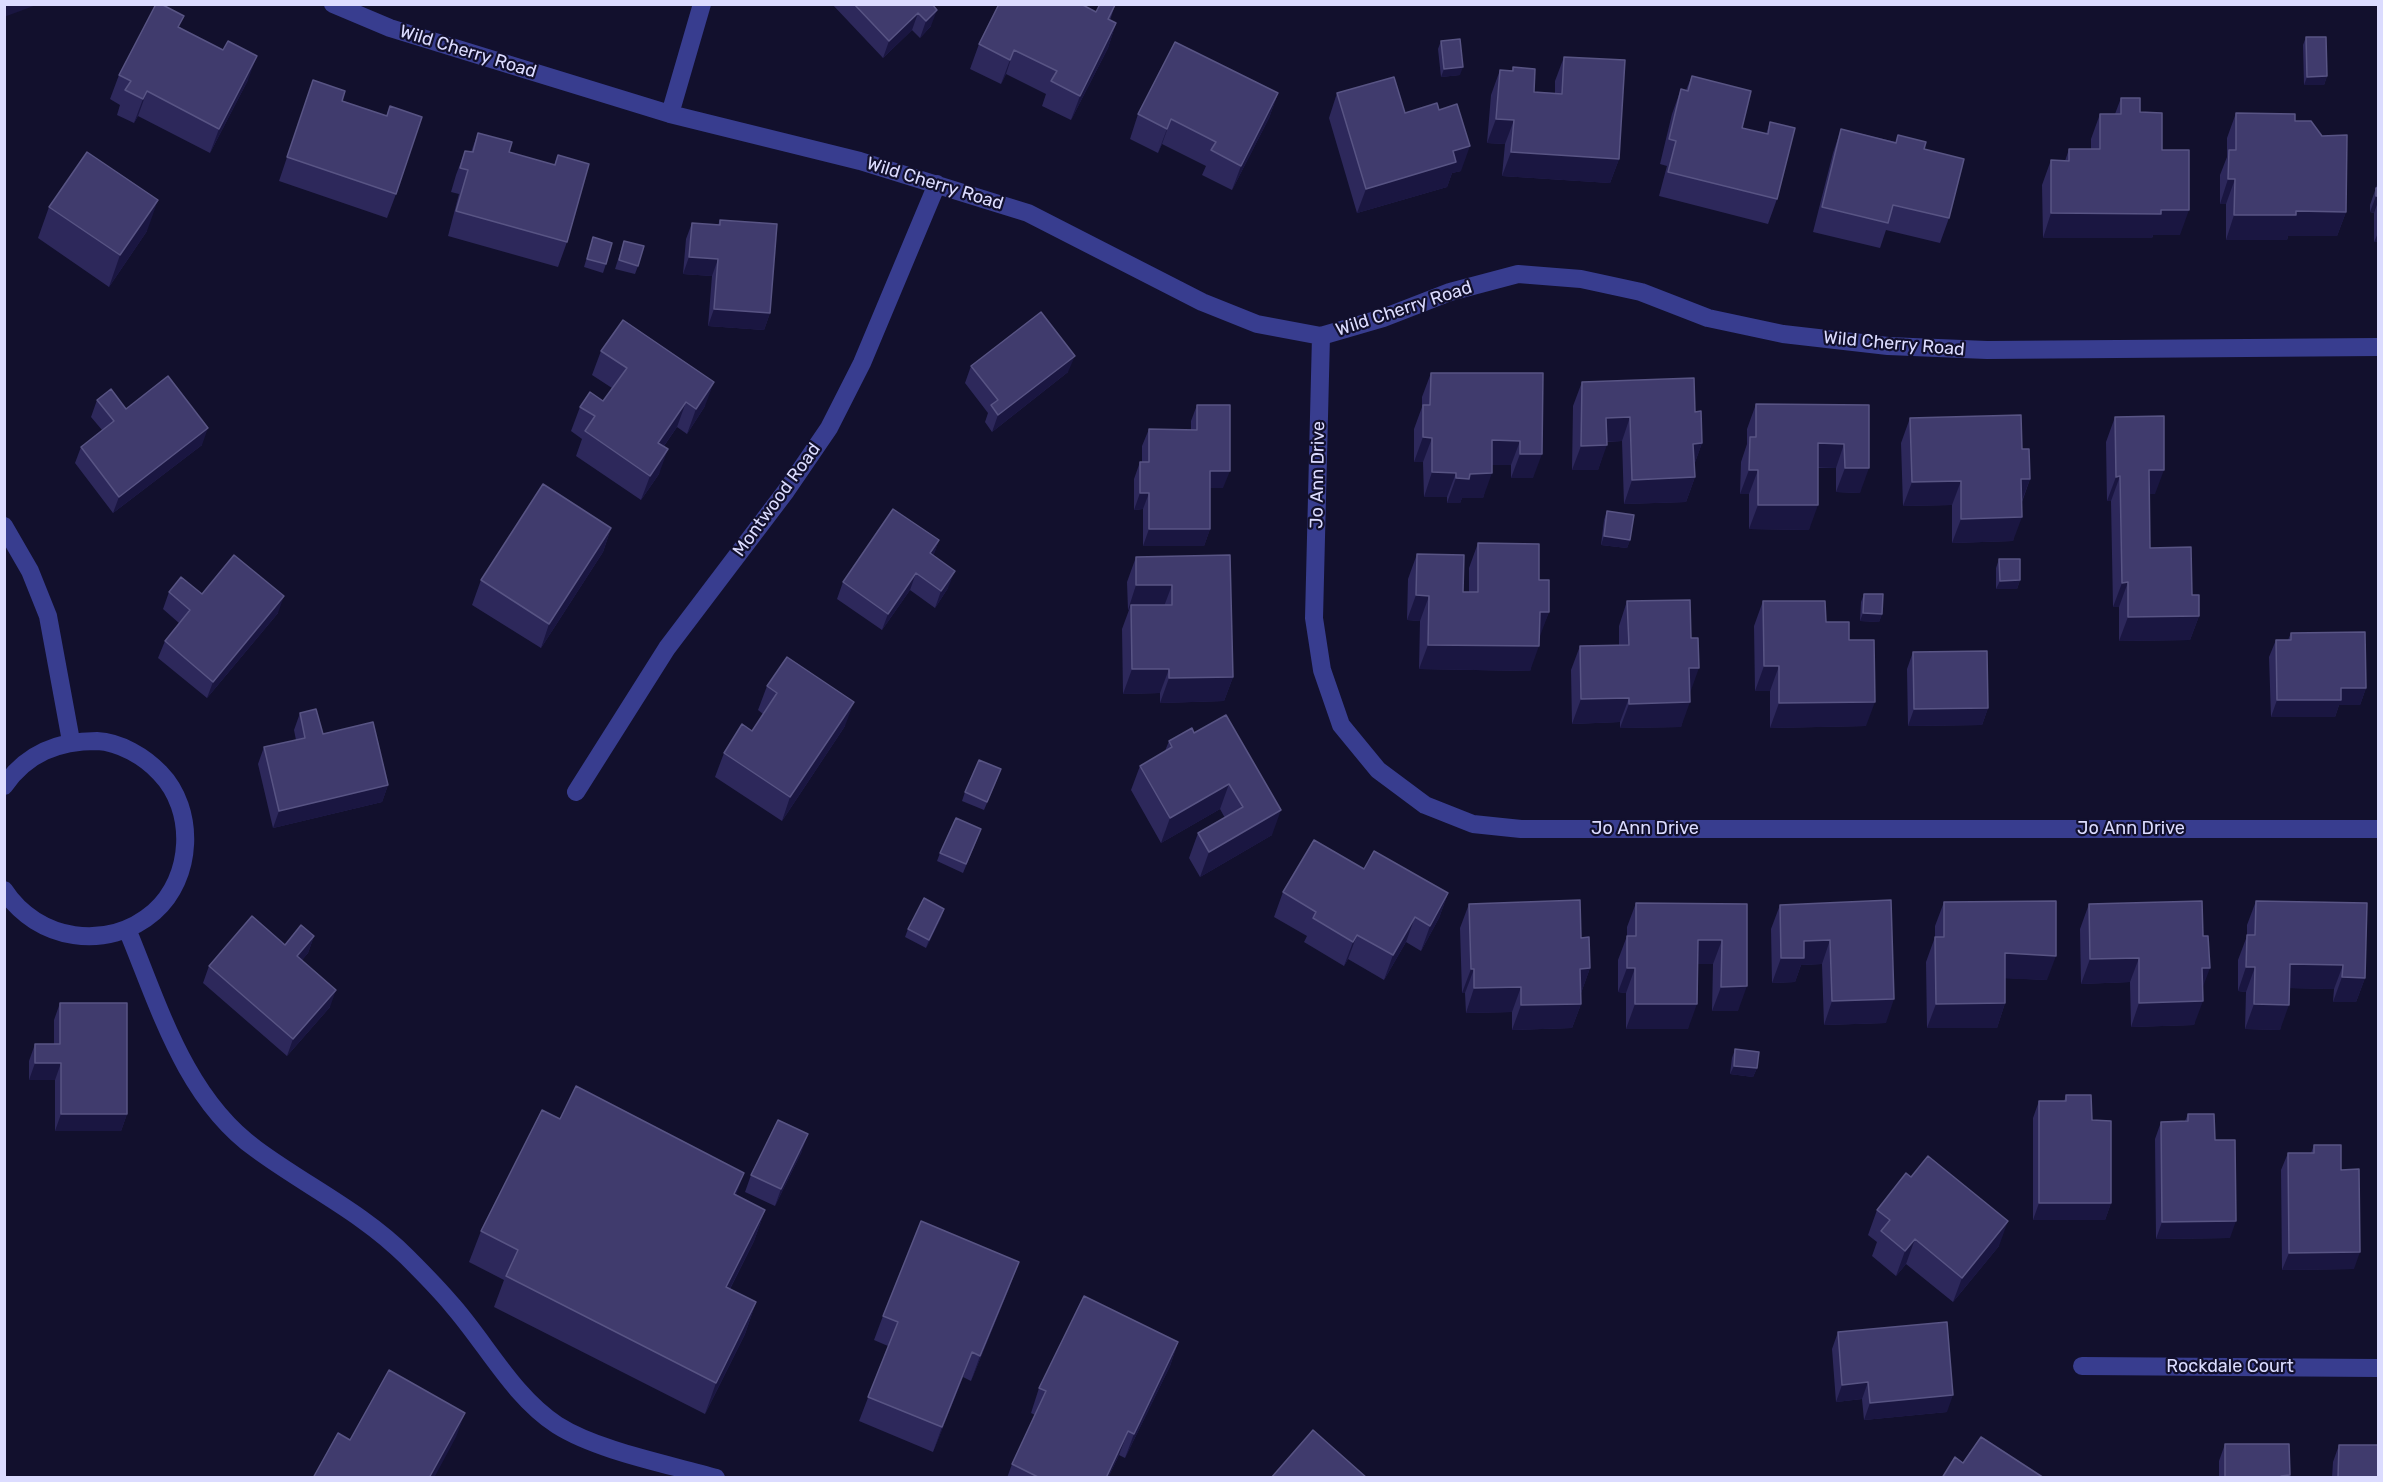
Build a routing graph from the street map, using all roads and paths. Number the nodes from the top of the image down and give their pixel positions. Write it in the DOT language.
graph roads {
  1 [pos="333,4"];
  2 [pos="702,4"];
  3 [pos="670,114"];
  4 [pos="937,184"];
  5 [pos="1321,336"];
  6 [pos="2379,347"];
  7 [pos="4,526"];
  8 [pos="71,741"];
  9 [pos="4,786"];
  10 [pos="576,792"];
  11 [pos="2379,829"];
  12 [pos="4,890"];
  13 [pos="127,929"];
  14 [pos="2082,1366"];
  15 [pos="2379,1368"];
  16 [pos="716,1478"];
  1 -- 3 [label="street, Wild Cherry Road"];
  2 -- 3 [label="street"];
  3 -- 4 [label="street, Wild Cherry Road"];
  4 -- 5 [label="street, Wild Cherry Road"];
  4 -- 10 [label="street, Montwood Road"];
  5 -- 6 [label="street, Wild Cherry Road"];
  5 -- 11 [label="street, Jo Ann Drive"];
  7 -- 8 [label="street"];
  8 -- 9 [label="street"];
  8 -- 13 [label="street"];
  12 -- 13 [label="street"];
  13 -- 16 [label="street"];
  14 -- 15 [label="street, Rockdale Court"];
}
